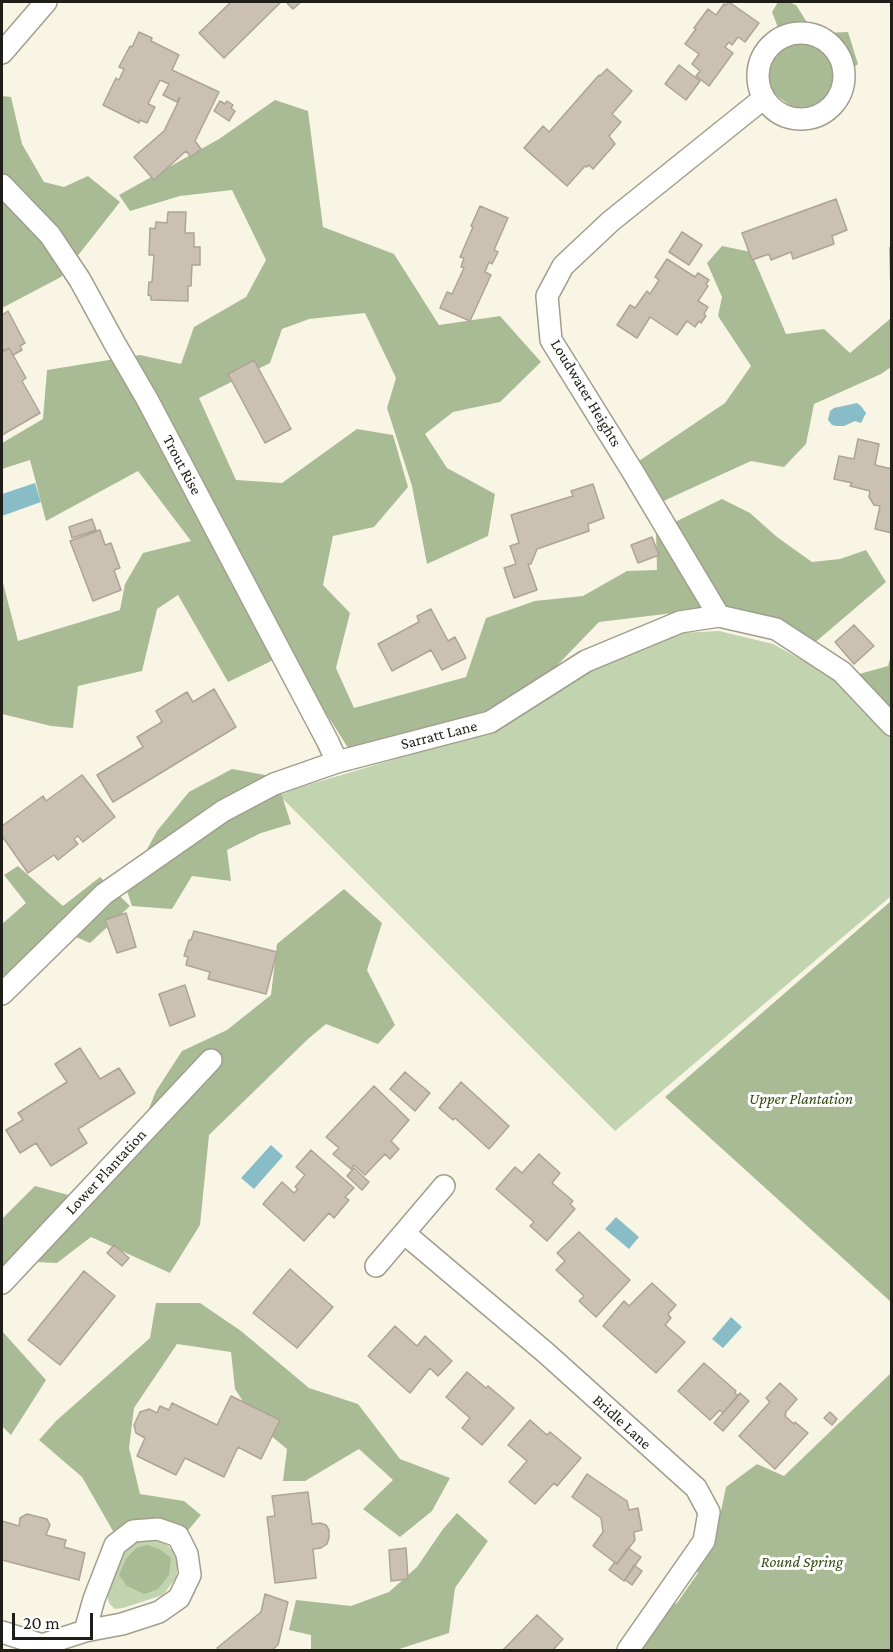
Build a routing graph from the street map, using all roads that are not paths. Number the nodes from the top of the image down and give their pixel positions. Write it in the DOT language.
graph roads {
  1 [pos="46,2"];
  2 [pos="2,53"];
  3 [pos="764,98"];
  4 [pos="2,185"];
  5 [pos="719,616"];
  6 [pos="891,725"];
  7 [pos="337,762"];
  8 [pos="2,994"];
  9 [pos="211,1060"];
  10 [pos="444,1186"];
  11 [pos="404,1233"];
  12 [pos="376,1266"];
  13 [pos="2,1283"];
  14 [pos="85,1631"];
  15 [pos="2,1632"];
  16 [pos="628,1650"];
  1 -- 2 [label="street"];
  3 -- 3 [label="street"];
  3 -- 5 [label="street, Loudwater Heights"];
  4 -- 7 [label="street, Trout Rise"];
  5 -- 6 [label="street, Sarratt Lane"];
  5 -- 7 [label="street, Sarratt Lane"];
  7 -- 8 [label="street, Sarratt Lane"];
  9 -- 13 [label="street, Lower Plantation"];
  10 -- 11 [label="street"];
  11 -- 12 [label="street"];
  11 -- 16 [label="street, Bridle Lane"];
  14 -- 14 [label="street"];
  14 -- 15 [label="street"];
}
